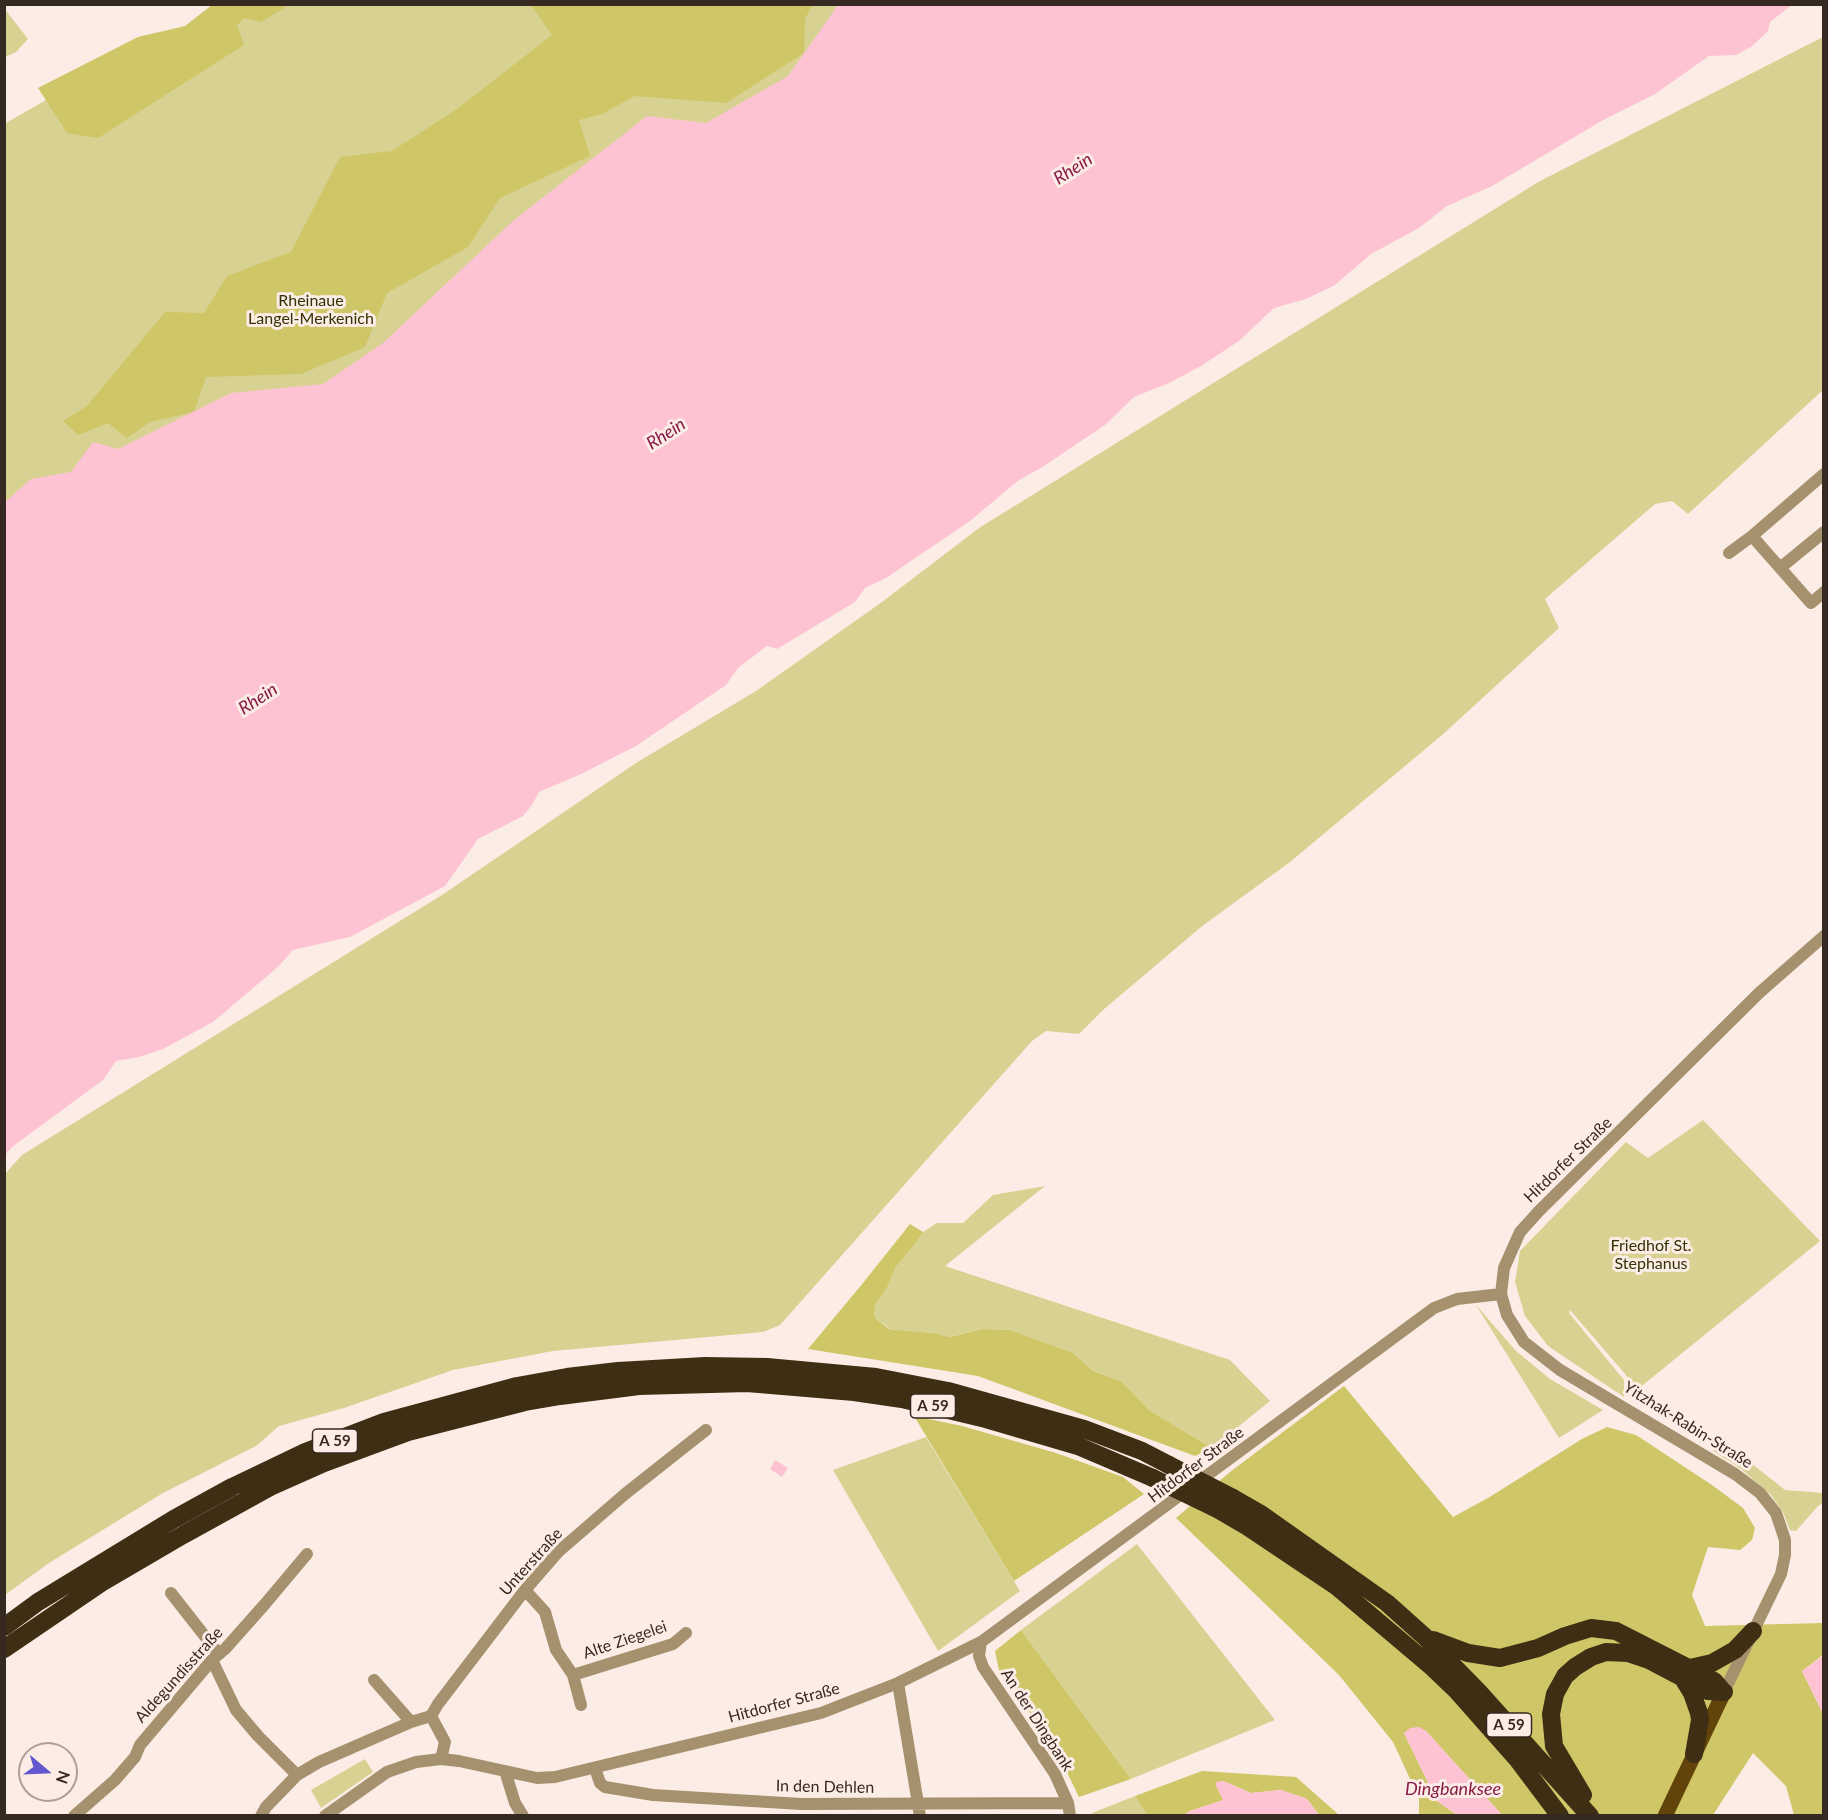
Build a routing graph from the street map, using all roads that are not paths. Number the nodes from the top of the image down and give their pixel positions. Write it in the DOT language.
graph roads {
  1 [pos="1824,474"];
  2 [pos="1824,532"];
  3 [pos="1752,536"];
  4 [pos="1729,553"];
  5 [pos="1780,568"];
  6 [pos="1824,592"];
  7 [pos="1824,936"];
  8 [pos="1501,1293"];
  9 [pos="706,1430"];
  10 [pos="308,1554"];
  11 [pos="525,1590"];
  12 [pos="171,1593"];
  13 [pos="4,1627"];
  14 [pos="1753,1631"];
  15 [pos="686,1633"];
  16 [pos="1425,1637"];
  17 [pos="981,1642"];
  18 [pos="4,1649"];
  19 [pos="215,1656"];
  20 [pos="1687,1674"];
  21 [pos="573,1675"];
  22 [pos="374,1680"];
  23 [pos="898,1683"];
  24 [pos="1724,1692"];
  25 [pos="581,1705"];
  26 [pos="431,1716"];
  27 [pos="411,1722"];
  28 [pos="1694,1754"];
  29 [pos="441,1759"];
  30 [pos="595,1767"];
  31 [pos="505,1771"];
  32 [pos="297,1775"];
  33 [pos="1069,1809"];
  34 [pos="801,1810"];
  35 [pos="919,1810"];
  36 [pos="74,1815"];
  37 [pos="261,1815"];
  38 [pos="325,1815"];
  39 [pos="523,1815"];
  40 [pos="1560,1815"];
  41 [pos="1592,1815"];
  42 [pos="1665,1815"];
  1 -- 3 [label="street"];
  2 -- 5 [label="street"];
  3 -- 4 [label="street"];
  3 -- 5 [label="street"];
  5 -- 6 [label="street"];
  7 -- 8 [label="street, Hitdorfer Straße"];
  8 -- 14 [label="street, Yitzhak-Rabin-Straße"];
  8 -- 17 [label="street, Hitdorfer Straße"];
  9 -- 11 [label="street, Unterstraße"];
  10 -- 19 [label="street, Aldegundisstraße"];
  11 -- 21 [label="street, Alte Ziegelei"];
  11 -- 26 [label="street, Unterstraße"];
  12 -- 19 [label="street"];
  13 -- 16 [label="highway, A 59, bridge"];
  14 -- 20 [label="highway"];
  14 -- 24 [label="street, Yitzhak-Rabin-Straße"];
  15 -- 21 [label="street, Alte Ziegelei"];
  16 -- 20 [label="highway"];
  16 -- 41 [label="highway, A 59"];
  17 -- 23 [label="street, Hitdorfer Straße"];
  17 -- 33 [label="street, An der Dingbank"];
  18 -- 40 [label="highway, A 59, bridge"];
  19 -- 32 [label="street"];
  19 -- 36 [label="street, Aldegundisstraße"];
  20 -- 24 [label="highway"];
  20 -- 28 [label="highway"];
  20 -- 41 [label="highway"];
  21 -- 25 [label="street, Alte Ziegelei"];
  22 -- 27 [label="street"];
  23 -- 30 [label="street, Hitdorfer Straße"];
  23 -- 35 [label="street"];
  24 -- 28 [label="main road, Yitzhak-Rabin-Straße"];
  26 -- 27 [label="street"];
  26 -- 29 [label="street"];
  27 -- 32 [label="street"];
  28 -- 42 [label="main road, Yitzhak-Rabin-Straße"];
  29 -- 31 [label="street, Hitdorfer Straße"];
  29 -- 38 [label="street"];
  30 -- 31 [label="street, Hitdorfer Straße"];
  30 -- 34 [label="street, In den Dehlen"];
  31 -- 39 [label="street"];
  32 -- 37 [label="street"];
  33 -- 35 [label="street, In den Dehlen"];
  34 -- 35 [label="street, In den Dehlen"];
}
